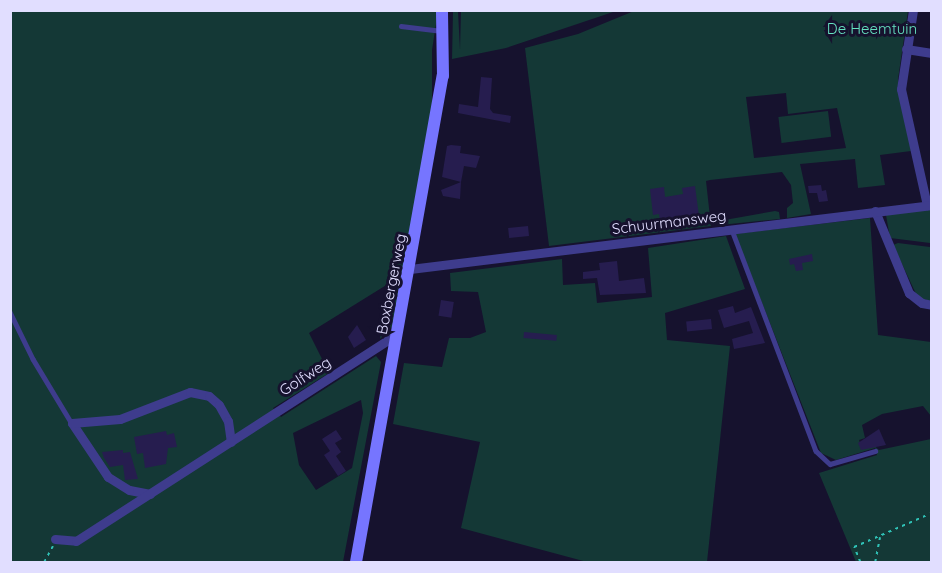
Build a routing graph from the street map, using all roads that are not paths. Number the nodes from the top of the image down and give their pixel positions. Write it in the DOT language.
graph roads {
  1 [pos="442,10"];
  2 [pos="913,10"];
  3 [pos="401,26"];
  4 [pos="441,31"];
  5 [pos="906,50"];
  6 [pos="932,53"];
  7 [pos="929,205"];
  8 [pos="875,211"];
  9 [pos="732,230"];
  10 [pos="410,269"];
  11 [pos="932,305"];
  12 [pos="10,312"];
  13 [pos="396,335"];
  14 [pos="72,423"];
  15 [pos="231,442"];
  16 [pos="875,452"];
  17 [pos="150,494"];
  18 [pos="55,539"];
  19 [pos="356,562"];
  1 -- 4 [label="street, Boxbergerweg"];
  2 -- 5 [label="street"];
  3 -- 4 [label="lane"];
  4 -- 10 [label="street, Boxbergerweg"];
  5 -- 6 [label="street"];
  5 -- 7 [label="street"];
  7 -- 8 [label="street, Schuurmansweg"];
  8 -- 9 [label="street, Schuurmansweg"];
  8 -- 11 [label="street"];
  9 -- 10 [label="street, Schuurmansweg"];
  9 -- 16 [label="lane"];
  10 -- 13 [label="street, Boxbergerweg"];
  12 -- 14 [label="lane"];
  13 -- 15 [label="street, Golfweg"];
  13 -- 19 [label="street, Boxbergerweg"];
  14 -- 15 [label="street"];
  14 -- 17 [label="street"];
  15 -- 17 [label="street, Golfweg"];
  17 -- 18 [label="street, Golfweg"];
}
